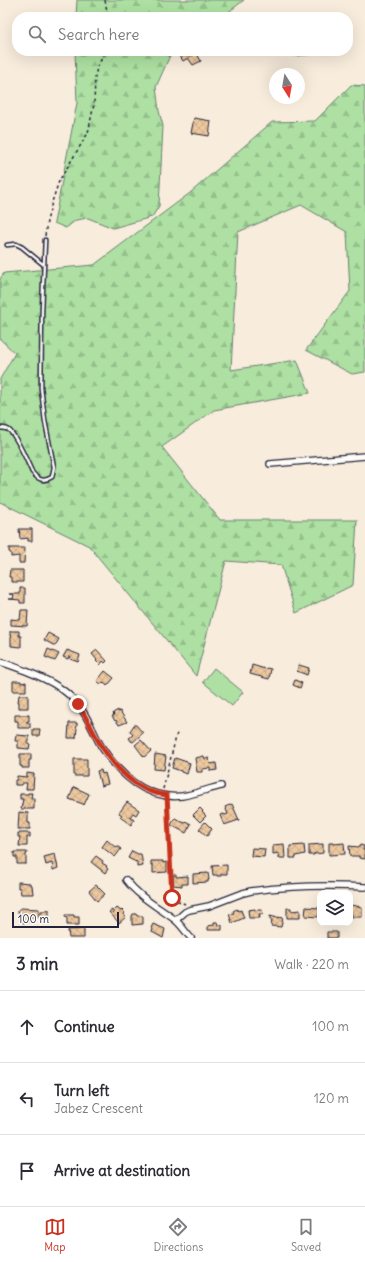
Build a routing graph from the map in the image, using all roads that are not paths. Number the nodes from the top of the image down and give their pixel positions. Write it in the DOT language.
graph roads {
  1 [pos="45,240"];
  2 [pos="7,245"];
  3 [pos="45,266"];
  4 [pos="0,428"];
  5 [pos="365,456"];
  6 [pos="270,464"];
  7 [pos="0,662"];
  8 [pos="221,786"];
  9 [pos="126,880"];
  10 [pos="365,887"];
  11 [pos="176,920"];
  12 [pos="190,938"];
  1 -- 3 [label="lane"];
  2 -- 3 [label="lane"];
  3 -- 4 [label="lane"];
  5 -- 6 [label="street"];
  7 -- 8 [label="street"];
  9 -- 11 [label="street"];
  10 -- 11 [label="street"];
  11 -- 12 [label="street"];
}
